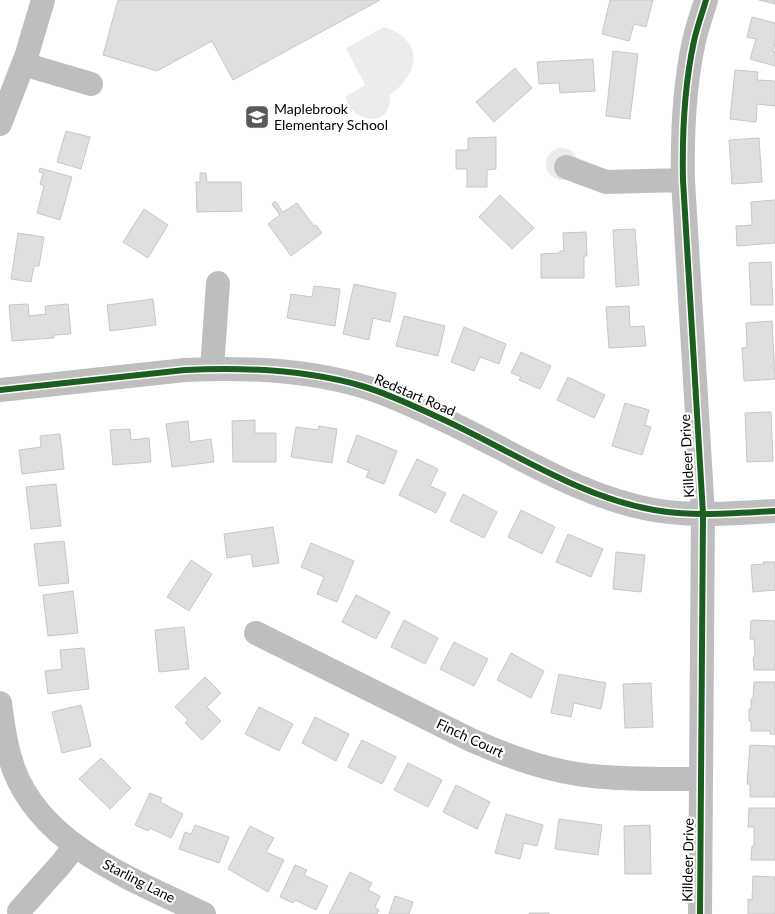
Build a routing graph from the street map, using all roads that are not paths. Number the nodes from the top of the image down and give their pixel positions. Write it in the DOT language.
graph roads {
  1 [pos="43,0"];
  2 [pos="706,0"];
  3 [pos="23,64"];
  4 [pos="83,74"];
  5 [pos="0,124"];
  6 [pos="566,167"];
  7 [pos="683,180"];
  8 [pos="218,283"];
  9 [pos="212,368"];
  10 [pos="0,390"];
  11 [pos="775,511"];
  12 [pos="703,514"];
  13 [pos="256,633"];
  14 [pos="0,703"];
  15 [pos="701,778"];
  16 [pos="75,846"];
  17 [pos="19,911"];
  18 [pos="204,914"];
  19 [pos="700,914"];
  1 -- 3 [label="street"];
  2 -- 7 [label="street, Killdeer Drive"];
  3 -- 4 [label="street"];
  3 -- 5 [label="street"];
  6 -- 7 [label="street"];
  7 -- 12 [label="street, Killdeer Drive"];
  8 -- 9 [label="street"];
  9 -- 10 [label="street, Redstart Road"];
  9 -- 12 [label="street, Redstart Road"];
  11 -- 12 [label="street, Redstart Road"];
  12 -- 15 [label="street, Killdeer Drive"];
  13 -- 15 [label="street, Finch Court"];
  14 -- 16 [label="street, Starling Lane"];
  15 -- 19 [label="street, Killdeer Drive"];
  16 -- 17 [label="street"];
  16 -- 18 [label="street, Starling Lane"];
}
